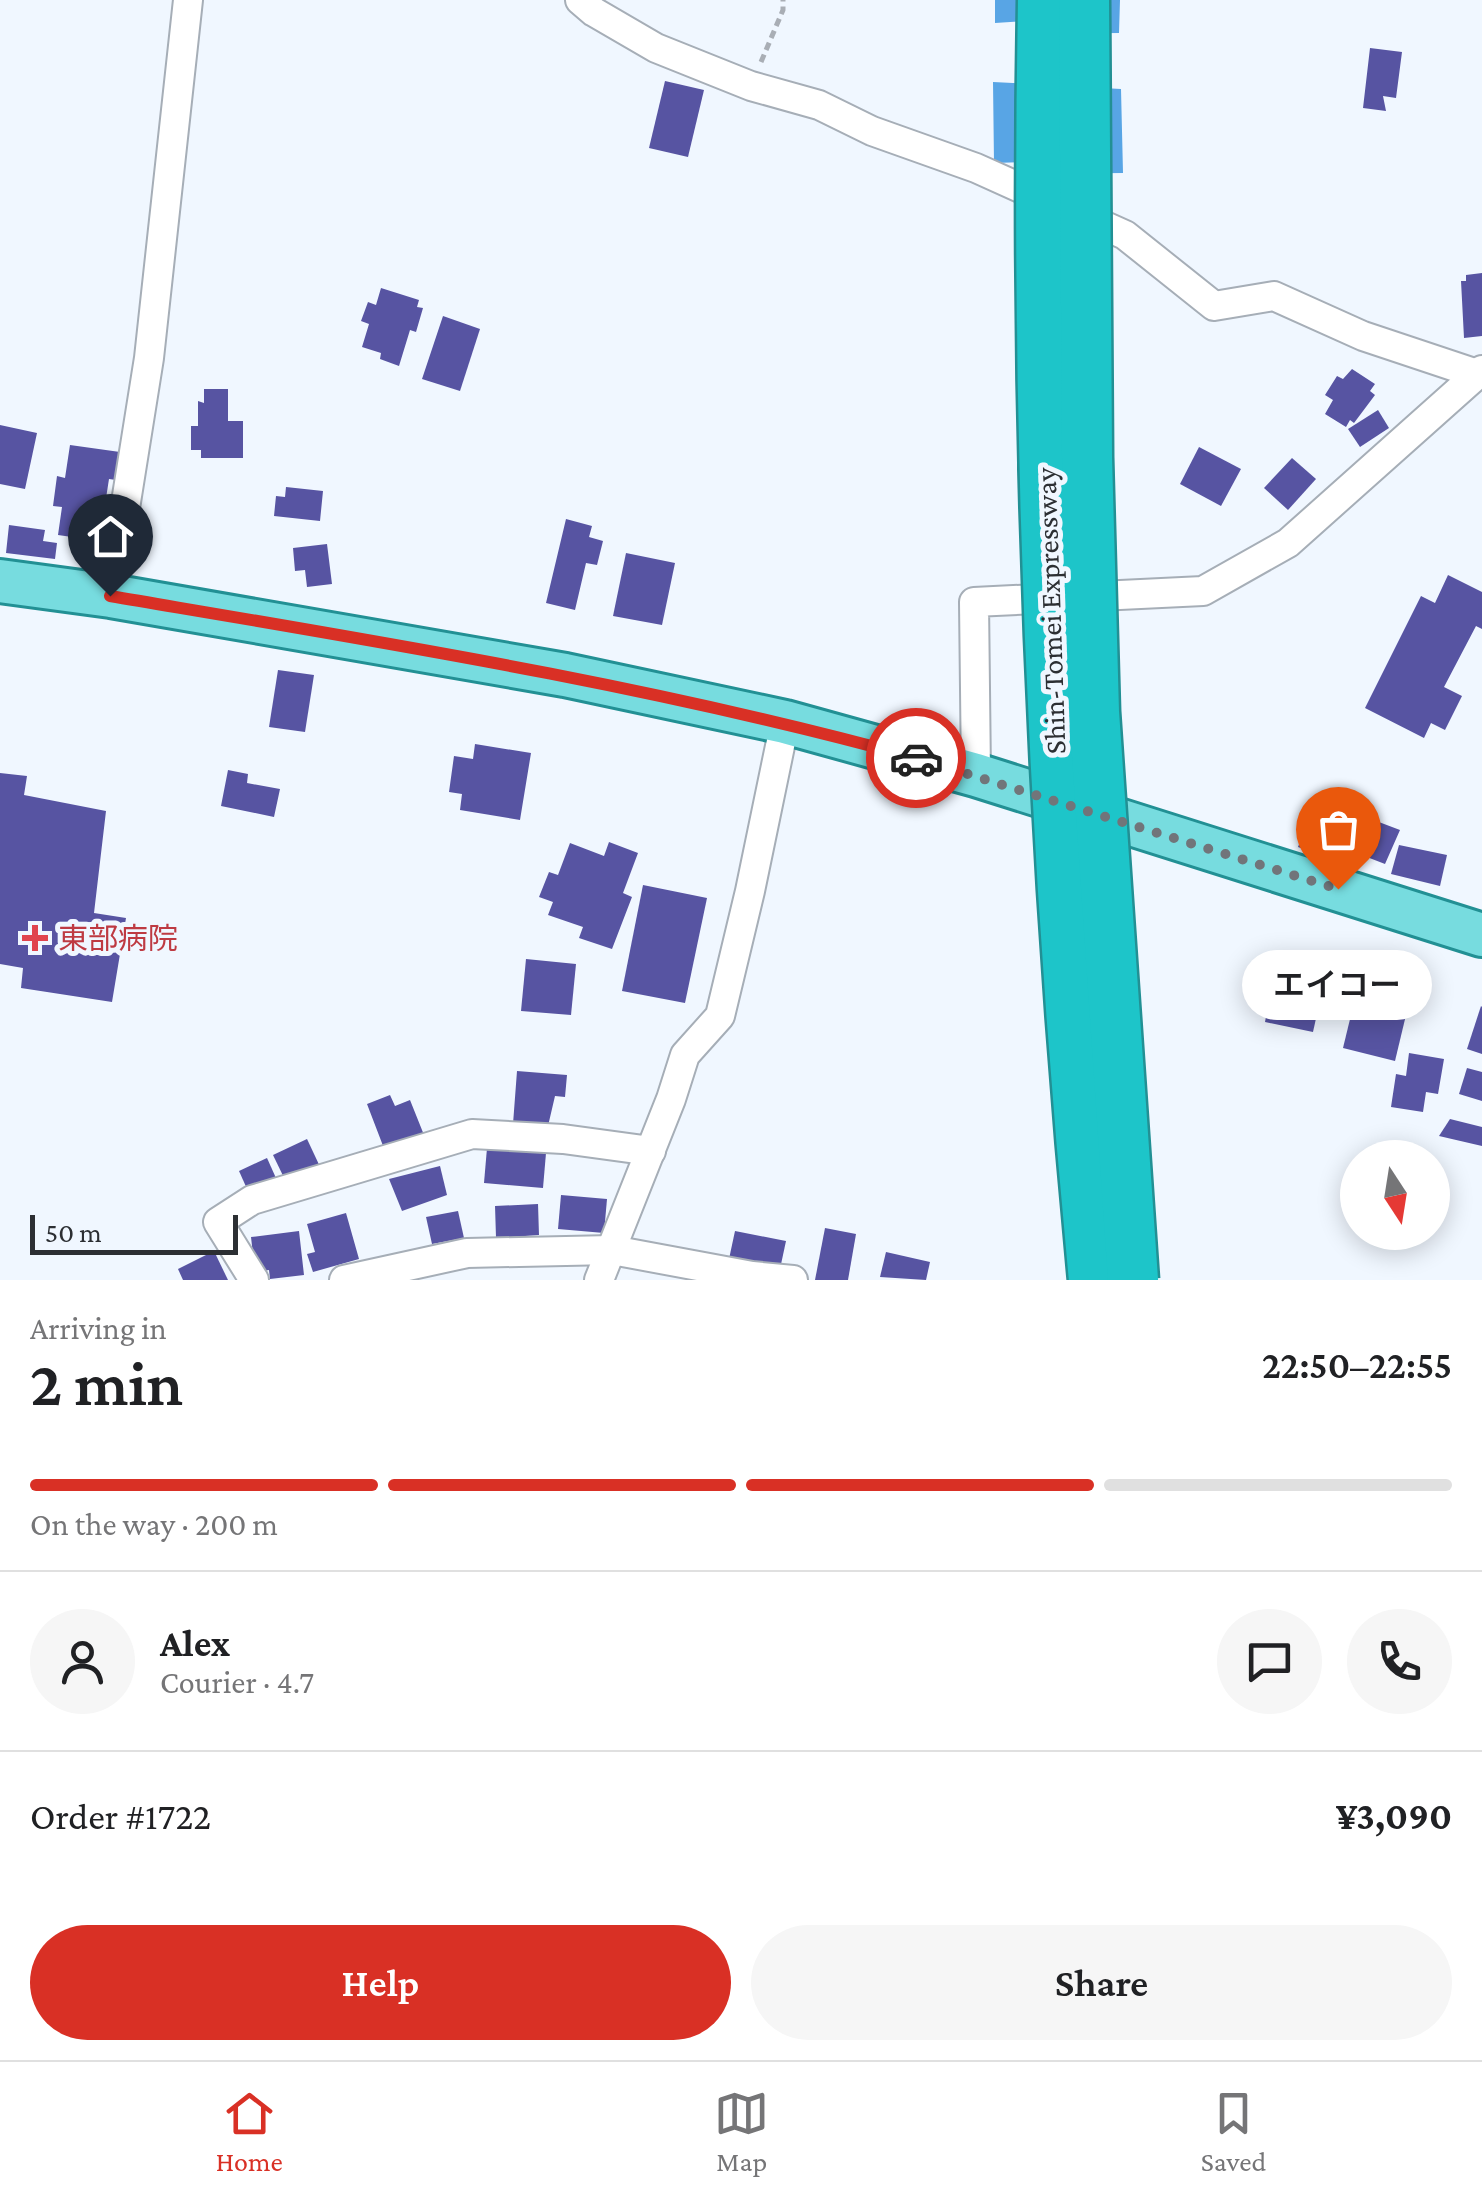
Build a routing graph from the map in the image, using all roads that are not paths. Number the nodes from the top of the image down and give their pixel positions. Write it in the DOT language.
graph roads {
  1 [pos="188,0"];
  2 [pos="580,0"];
  3 [pos="1043,0"];
  4 [pos="1084,0"];
  5 [pos="1480,372"];
  6 [pos="0,581"];
  7 [pos="110,596"];
  8 [pos="786,722"];
  9 [pos="976,775"];
  10 [pos="1482,935"];
  11 [pos="651,1151"];
  12 [pos="612,1250"];
  13 [pos="254,1280"];
  14 [pos="344,1280"];
  15 [pos="599,1280"];
  16 [pos="793,1280"];
  17 [pos="1094,1280"];
  18 [pos="1134,1280"];
  1 -- 7 [label="street"];
  2 -- 5 [label="street"];
  3 -- 17 [label="highway, Shin-Tomei Expressway, bridge"];
  4 -- 18 [label="highway, Shin-Tomei Expressway, bridge"];
  5 -- 9 [label="street"];
  6 -- 7 [label="main road"];
  7 -- 8 [label="main road"];
  8 -- 9 [label="main road"];
  8 -- 11 [label="street"];
  9 -- 10 [label="main road"];
  11 -- 12 [label="street"];
  11 -- 13 [label="street"];
  12 -- 14 [label="street"];
  12 -- 15 [label="street"];
  12 -- 16 [label="street"];
}
